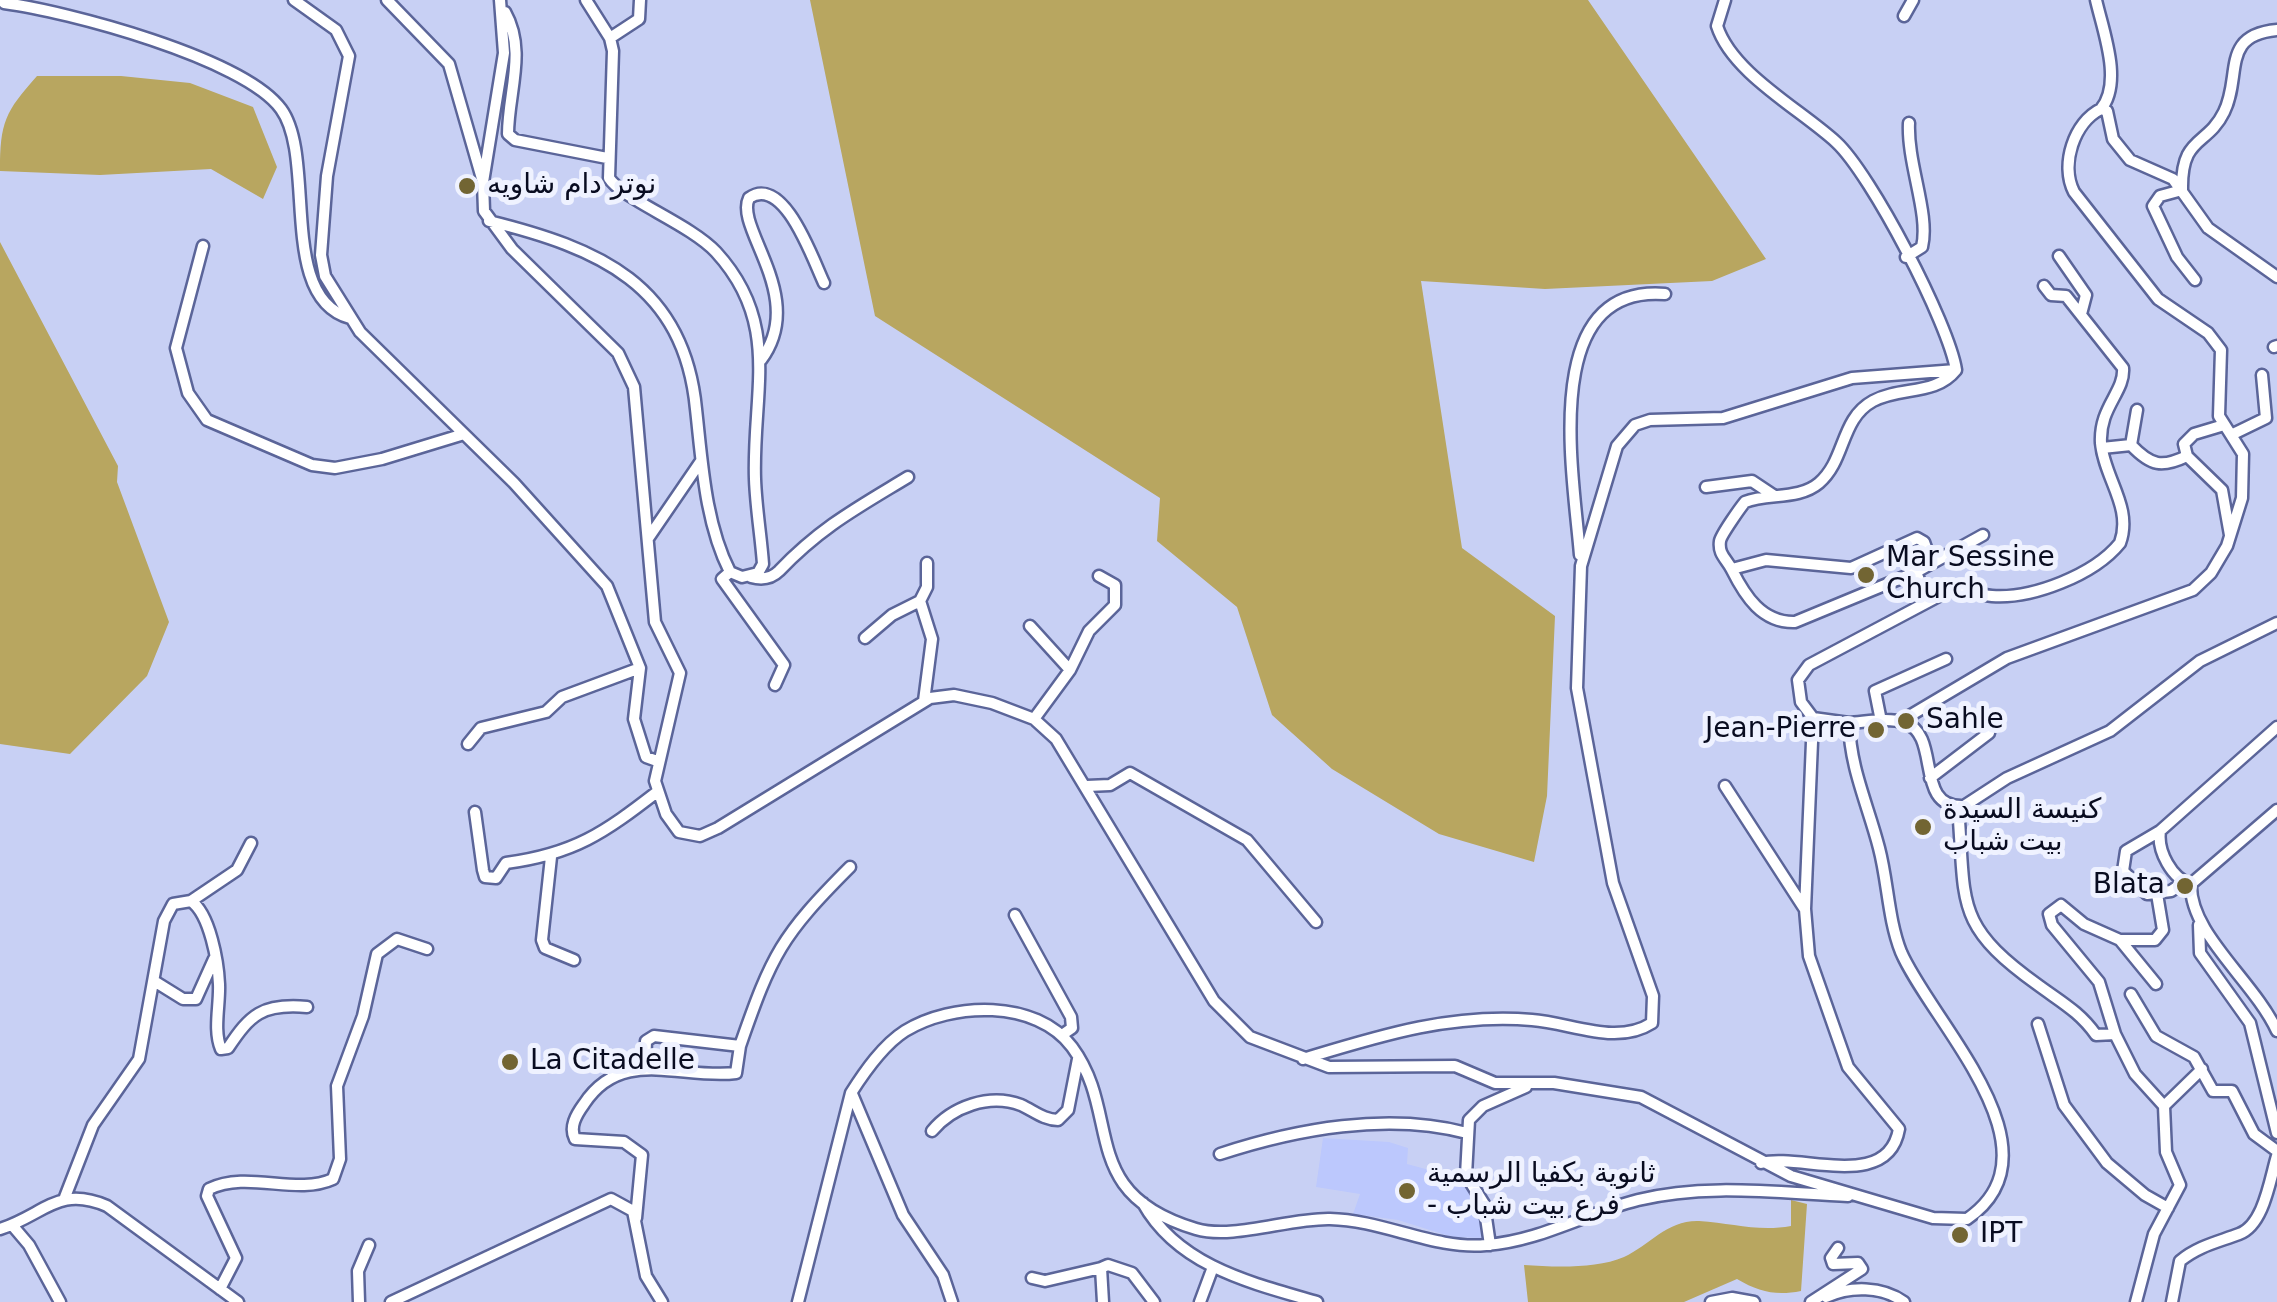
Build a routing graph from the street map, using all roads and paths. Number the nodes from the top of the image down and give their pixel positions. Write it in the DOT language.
graph roads {
  1 [pos="294,0"];
  2 [pos="387,0"];
  3 [pos="586,0"];
  4 [pos="640,0"];
  5 [pos="1726,0"];
  6 [pos="1913,0"];
  7 [pos="2096,0"];
  8 [pos="4,3"];
  9 [pos="501,3"];
  10 [pos="1904,16"];
  11 [pos="2277,30"];
  12 [pos="610,38"];
  13 [pos="2101,109"];
  14 [pos="1909,123"];
  15 [pos="608,158"];
  16 [pos="483,182"];
  17 [pos="2182,190"];
  18 [pos="488,221"];
  19 [pos="203,246"];
  20 [pos="2059,256"];
  21 [pos="1906,257"];
  22 [pos="2277,277"];
  23 [pos="2195,280"];
  24 [pos="824,283"];
  25 [pos="2044,286"];
  26 [pos="1665,294"];
  27 [pos="2081,314"];
  28 [pos="350,318"];
  29 [pos="761,360"];
  30 [pos="1956,370"];
  31 [pos="2262,375"];
  32 [pos="2137,410"];
  33 [pos="2227,430"];
  34 [pos="464,434"];
  35 [pos="2131,445"];
  36 [pos="2102,448"];
  37 [pos="2188,456"];
  38 [pos="701,461"];
  39 [pos="908,477"];
  40 [pos="1706,486"];
  41 [pos="1773,495"];
  42 [pos="1983,535"];
  43 [pos="2230,536"];
  44 [pos="649,538"];
  45 [pos="1931,562"];
  46 [pos="927,563"];
  47 [pos="1581,566"];
  48 [pos="1732,569"];
  49 [pos="730,572"];
  50 [pos="1916,572"];
  51 [pos="1099,576"];
  52 [pos="750,577"];
  53 [pos="920,601"];
  54 [pos="1928,601"];
  55 [pos="2277,623"];
  56 [pos="1030,626"];
  57 [pos="865,638"];
  58 [pos="1946,659"];
  59 [pos="640,668"];
  60 [pos="1070,670"];
  61 [pos="775,685"];
  62 [pos="924,702"];
  63 [pos="1813,718"];
  64 [pos="1034,720"];
  65 [pos="1881,721"];
  66 [pos="1901,721"];
  67 [pos="1849,723"];
  68 [pos="2277,727"];
  69 [pos="1989,733"];
  70 [pos="468,744"];
  71 [pos="656,761"];
  72 [pos="1930,778"];
  73 [pos="1087,786"];
  74 [pos="1724,786"];
  75 [pos="657,792"];
  76 [pos="1958,807"];
  77 [pos="2277,810"];
  78 [pos="475,812"];
  79 [pos="2160,832"];
  80 [pos="251,844"];
  81 [pos="552,856"];
  82 [pos="850,868"];
  83 [pos="2187,883"];
  84 [pos="2157,894"];
  85 [pos="191,901"];
  86 [pos="1805,909"];
  87 [pos="1015,915"];
  88 [pos="1316,922"];
  89 [pos="2199,925"];
  90 [pos="2120,940"];
  91 [pos="427,949"];
  92 [pos="214,958"];
  93 [pos="574,960"];
  94 [pos="154,980"];
  95 [pos="2156,984"];
  96 [pos="2131,994"];
  97 [pos="307,1007"];
  98 [pos="2038,1024"];
  99 [pos="2277,1031"];
  100 [pos="2115,1034"];
  101 [pos="1062,1035"];
  102 [pos="740,1046"];
  103 [pos="1078,1058"];
  104 [pos="1303,1060"];
  105 [pos="645,1068"];
  106 [pos="2202,1069"];
  107 [pos="1533,1083"];
  108 [pos="851,1093"];
  109 [pos="2164,1106"];
  110 [pos="932,1131"];
  111 [pos="2277,1132"];
  112 [pos="1467,1134"];
  113 [pos="1220,1154"];
  114 [pos="2277,1154"];
  115 [pos="1760,1163"];
  116 [pos="1863,1196"];
  117 [pos="65,1197"];
  118 [pos="1143,1202"];
  119 [pos="2168,1208"];
  120 [pos="636,1218"];
  121 [pos="6,1228"];
  122 [pos="370,1245"];
  123 [pos="1490,1245"];
  124 [pos="1838,1248"];
  125 [pos="1213,1266"];
  126 [pos="1101,1268"];
  127 [pos="1032,1278"];
  128 [pos="220,1289"];
  129 [pos="60,1302"];
  130 [pos="238,1302"];
  131 [pos="358,1302"];
  132 [pos="391,1302"];
  133 [pos="662,1302"];
  134 [pos="798,1302"];
  135 [pos="952,1302"];
  136 [pos="1103,1302"];
  137 [pos="1154,1302"];
  138 [pos="1200,1302"];
  139 [pos="1316,1302"];
  140 [pos="1710,1302"];
  141 [pos="1754,1302"];
  142 [pos="1814,1302"];
  143 [pos="1904,1302"];
  144 [pos="2136,1302"];
  145 [pos="2172,1302"];
  1 -- 28 [label="street"];
  2 -- 16 [label="street"];
  3 -- 12 [label="street"];
  4 -- 12 [label="street"];
  5 -- 21 [label="street"];
  6 -- 10 [label="street"];
  7 -- 13 [label="street"];
  8 -- 28 [label="street"];
  9 -- 15 [label="street"];
  9 -- 16 [label="street"];
  11 -- 17 [label="street"];
  12 -- 15 [label="street"];
  13 -- 17 [label="street"];
  13 -- 33 [label="street"];
  14 -- 21 [label="street"];
  15 -- 29 [label="street"];
  16 -- 18 [label="street"];
  17 -- 22 [label="street"];
  17 -- 23 [label="street"];
  18 -- 38 [label="street"];
  18 -- 44 [label="street"];
  19 -- 34 [label="street"];
  20 -- 27 [label="street"];
  21 -- 30 [label="street"];
  24 -- 29 [label="street"];
  25 -- 27 [label="street"];
  26 -- 47 [label="street"];
  27 -- 36 [label="street"];
  28 -- 34 [label="street"];
  29 -- 52 [label="street"];
  30 -- 41 [label="street"];
  30 -- 47 [label="street"];
  31 -- 33 [label="street"];
  32 -- 35 [label="street"];
  33 -- 37 [label="street"];
  33 -- 43 [label="street"];
  34 -- 59 [label="street"];
  35 -- 36 [label="street"];
  35 -- 37 [label="street"];
  36 -- 54 [label="street"];
  37 -- 43 [label="street"];
  38 -- 44 [label="street"];
  38 -- 49 [label="street"];
  39 -- 52 [label="street"];
  40 -- 41 [label="street"];
  41 -- 48 [label="street"];
  42 -- 45 [label="street"];
  43 -- 66 [label="street"];
  44 -- 71 [label="street"];
  45 -- 48 [label="street"];
  45 -- 50 [label="street"];
  46 -- 53 [label="street"];
  47 -- 104 [label="street"];
  48 -- 50 [label="street"];
  49 -- 52 [label="street"];
  49 -- 61 [label="street"];
  50 -- 54 [label="street"];
  51 -- 60 [label="street"];
  53 -- 57 [label="street"];
  53 -- 62 [label="street"];
  54 -- 63 [label="street"];
  55 -- 76 [label="street"];
  56 -- 60 [label="street"];
  58 -- 65 [label="street"];
  59 -- 70 [label="street"];
  59 -- 71 [label="street"];
  60 -- 64 [label="street"];
  62 -- 64 [label="street"];
  62 -- 75 [label="street"];
  63 -- 67 [label="street"];
  63 -- 86 [label="street"];
  64 -- 73 [label="street"];
  65 -- 66 [label="street"];
  65 -- 67 [label="street"];
  66 -- 72 [label="street"];
  67 -- 116 [label="street"];
  68 -- 79 [label="street"];
  69 -- 72 [label="street"];
  71 -- 75 [label="street"];
  72 -- 76 [label="street"];
  73 -- 88 [label="street"];
  73 -- 104 [label="street"];
  74 -- 86 [label="street"];
  75 -- 81 [label="street"];
  76 -- 100 [label="street"];
  77 -- 83 [label="street"];
  78 -- 81 [label="street"];
  79 -- 83 [label="street"];
  79 -- 84 [label="street"];
  80 -- 85 [label="street"];
  81 -- 93 [label="street"];
  82 -- 102 [label="street"];
  83 -- 84 [label="street"];
  83 -- 89 [label="street"];
  84 -- 90 [label="street"];
  85 -- 92 [label="street"];
  85 -- 94 [label="street"];
  86 -- 115 [label="street"];
  87 -- 101 [label="street"];
  89 -- 99 [label="street"];
  89 -- 111 [label="street"];
  90 -- 95 [label="street"];
  90 -- 100 [label="street"];
  91 -- 128 [label="street"];
  92 -- 94 [label="street"];
  92 -- 97 [label="street"];
  94 -- 117 [label="street"];
  96 -- 106 [label="street"];
  98 -- 119 [label="street"];
  100 -- 109 [label="street"];
  101 -- 103 [label="street"];
  101 -- 108 [label="street"];
  102 -- 105 [label="street"];
  102 -- 105 [label="street"];
  103 -- 110 [label="street"];
  103 -- 118 [label="street"];
  104 -- 107 [label="street"];
  105 -- 120 [label="street"];
  106 -- 109 [label="street"];
  106 -- 114 [label="street"];
  107 -- 112 [label="street"];
  107 -- 115 [label="street"];
  108 -- 134 [label="street"];
  108 -- 135 [label="street"];
  109 -- 119 [label="street"];
  112 -- 113 [label="street"];
  112 -- 123 [label="street"];
  114 -- 145 [label="street"];
  115 -- 116 [label="street"];
  116 -- 123 [label="street"];
  117 -- 121 [label="street"];
  117 -- 128 [label="street"];
  118 -- 123 [label="street"];
  118 -- 125 [label="street"];
  119 -- 144 [label="street"];
  120 -- 132 [label="street"];
  120 -- 133 [label="street"];
  121 -- 129 [label="street"];
  122 -- 131 [label="street"];
  124 -- 142 [label="street"];
  125 -- 138 [label="street"];
  125 -- 139 [label="street"];
  126 -- 127 [label="street"];
  126 -- 136 [label="street"];
  126 -- 137 [label="street"];
  128 -- 130 [label="street"];
  140 -- 141 [label="street"];
  142 -- 143 [label="street"];
}
